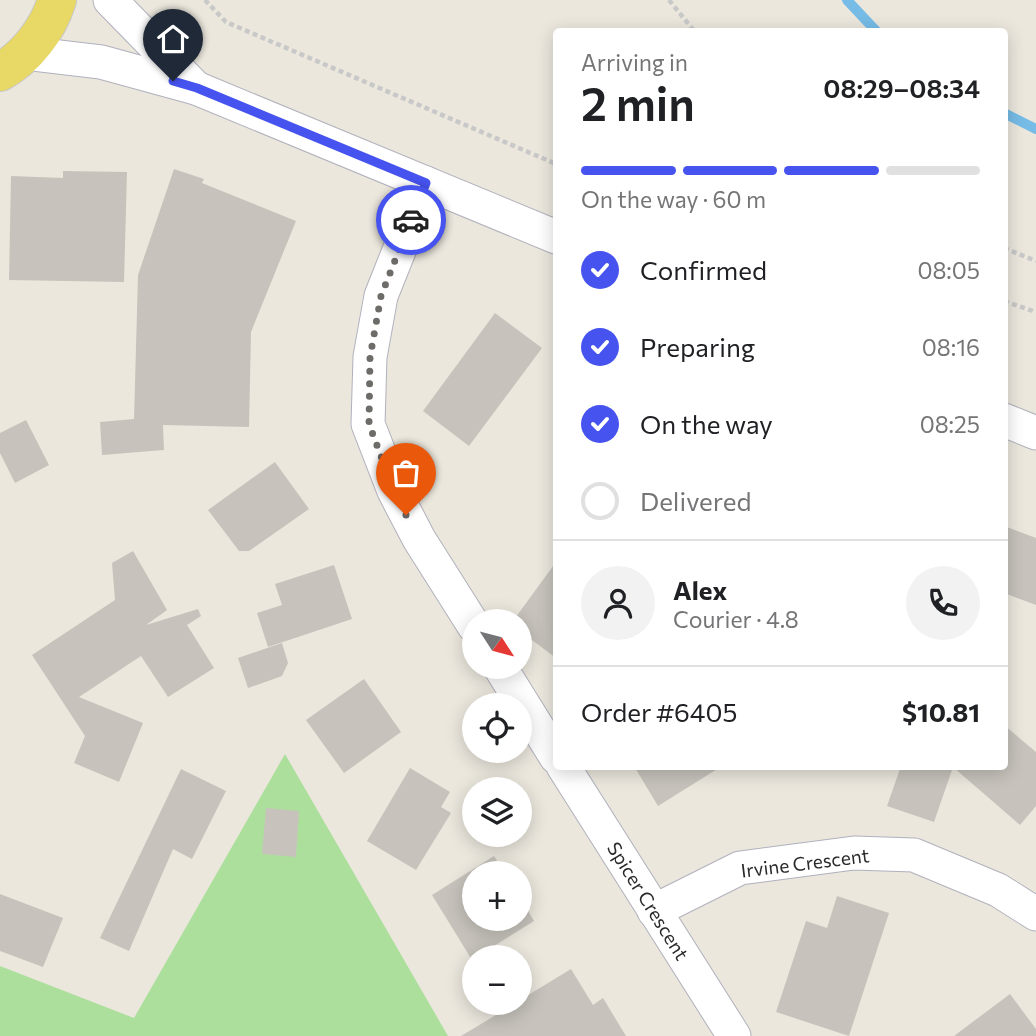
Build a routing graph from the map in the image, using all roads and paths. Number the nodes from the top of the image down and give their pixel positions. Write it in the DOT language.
graph roads {
  1 [pos="57,0"];
  2 [pos="110,0"];
  3 [pos="205,0"];
  4 [pos="669,0"];
  5 [pos="692,28"];
  6 [pos="13,63"];
  7 [pos="197,88"];
  8 [pos="553,163"];
  9 [pos="426,183"];
  10 [pos="553,236"];
  11 [pos="1008,250"];
  12 [pos="1036,261"];
  13 [pos="1008,302"];
  14 [pos="1036,312"];
  15 [pos="1008,422"];
  16 [pos="1036,433"];
  17 [pos="463,609"];
  18 [pos="507,679"];
  19 [pos="553,752"];
  20 [pos="566,770"];
  21 [pos="654,911"];
  22 [pos="1036,914"];
  23 [pos="734,1036"];
  1 -- 6 [label="main road"];
  2 -- 7 [label="street"];
  3 -- 8 [label="path"];
  4 -- 5 [label="path"];
  6 -- 7 [label="street"];
  7 -- 9 [label="street"];
  9 -- 10 [label="street"];
  9 -- 17 [label="street"];
  11 -- 12 [label="path"];
  13 -- 14 [label="path"];
  15 -- 16 [label="street"];
  18 -- 19 [label="street"];
  20 -- 21 [label="street, Spicer Crescent"];
  21 -- 22 [label="street, Irvine Crescent"];
  21 -- 23 [label="street, Spicer Crescent"];
}
